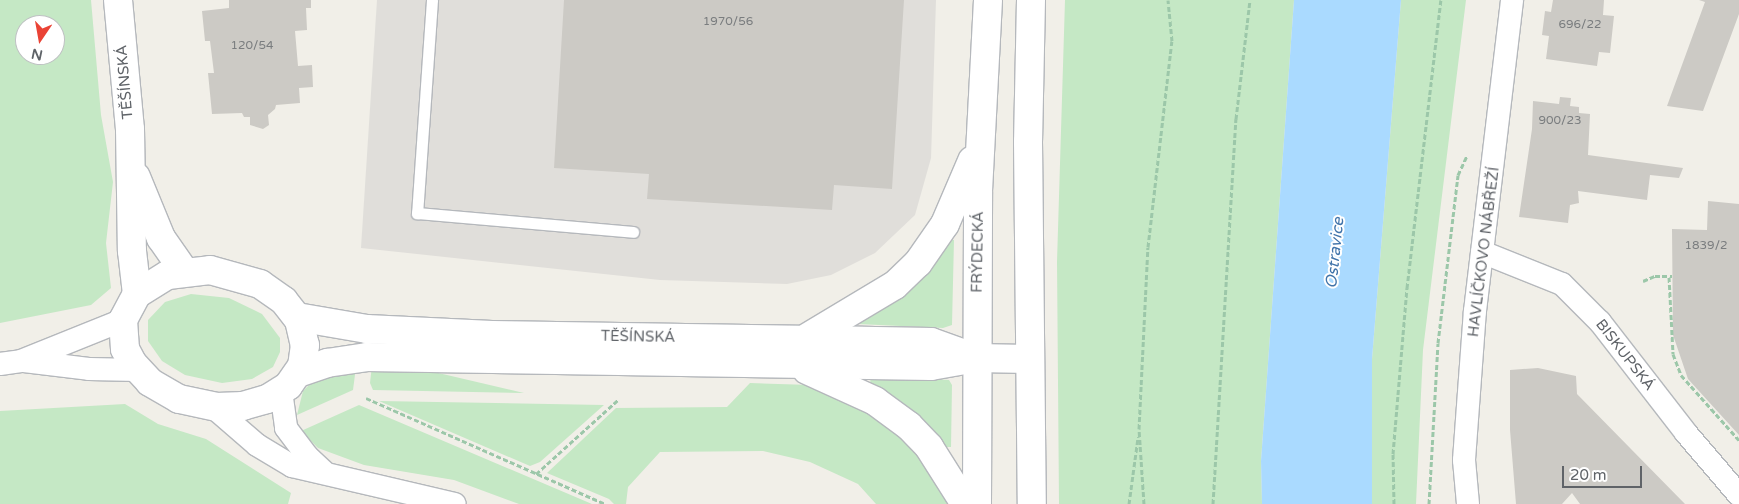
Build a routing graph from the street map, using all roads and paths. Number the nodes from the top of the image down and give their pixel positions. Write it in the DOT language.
graph roads {
  1 [pos="118,0"];
  2 [pos="432,0"];
  3 [pos="988,0"];
  4 [pos="1031,0"];
  5 [pos="1168,0"];
  6 [pos="1250,0"];
  7 [pos="1441,0"];
  8 [pos="1512,0"];
  9 [pos="980,133"];
  10 [pos="1471,148"];
  11 [pos="130,164"];
  12 [pos="633,232"];
  13 [pos="1482,252"];
  14 [pos="184,271"];
  15 [pos="1643,281"];
  16 [pos="137,294"];
  17 [pos="297,317"];
  18 [pos="123,320"];
  19 [pos="806,338"];
  20 [pos="976,358"];
  21 [pos="1029,359"];
  22 [pos="10,362"];
  23 [pos="794,365"];
  24 [pos="138,370"];
  25 [pos="290,382"];
  26 [pos="366,398"];
  27 [pos="618,399"];
  28 [pos="213,407"];
  29 [pos="1139,429"];
  30 [pos="1739,440"];
  31 [pos="536,474"];
  32 [pos="328,476"];
  33 [pos="1739,494"];
  34 [pos="455,504"];
  35 [pos="605,504"];
  36 [pos="965,504"];
  37 [pos="977,504"];
  38 [pos="1032,504"];
  39 [pos="1129,504"];
  40 [pos="1144,504"];
  41 [pos="1214,504"];
  42 [pos="1394,504"];
  43 [pos="1429,504"];
  44 [pos="1468,504"];
  1 -- 11 [label="main road, TĚŠÍNSKÁ"];
  2 -- 12 [label="lane"];
  3 -- 9 [label="main road, FRÝDECKÁ"];
  4 -- 21 [label="main road"];
  5 -- 29 [label="path"];
  6 -- 41 [label="path"];
  7 -- 42 [label="path"];
  8 -- 13 [label="street, HAVLÍČKOVO NÁBŘEŽÍ"];
  9 -- 19 [label="main road"];
  9 -- 20 [label="main road, FRÝDECKÁ"];
  10 -- 43 [label="path"];
  11 -- 14 [label="main road, TĚŠÍNSKÁ"];
  11 -- 16 [label="main road, TĚŠÍNSKÁ"];
  13 -- 33 [label="street, BISKUPSKÁ"];
  13 -- 44 [label="street, HAVLÍČKOVO NÁBŘEŽÍ"];
  14 -- 16 [label="main road"];
  14 -- 17 [label="main road"];
  15 -- 30 [label="path"];
  16 -- 18 [label="main road"];
  17 -- 19 [label="main road, TĚŠÍNSKÁ"];
  17 -- 25 [label="main road"];
  18 -- 22 [label="street"];
  18 -- 24 [label="main road, TĚŠÍNSKÁ"];
  19 -- 20 [label="main road, TĚŠÍNSKÁ"];
  20 -- 21 [label="main road, TĚŠÍNSKÁ"];
  20 -- 23 [label="main road, TĚŠÍNSKÁ"];
  20 -- 37 [label="main road, FRÝDECKÁ"];
  21 -- 38 [label="main road"];
  22 -- 24 [label="street"];
  23 -- 25 [label="main road, TĚŠÍNSKÁ"];
  23 -- 36 [label="main road"];
  24 -- 28 [label="main road, TĚŠÍNSKÁ"];
  25 -- 28 [label="main road, TĚŠÍNSKÁ"];
  25 -- 32 [label="street"];
  26 -- 31 [label="path"];
  27 -- 31 [label="path"];
  28 -- 32 [label="street"];
  29 -- 39 [label="path"];
  29 -- 40 [label="path"];
  31 -- 35 [label="path"];
  32 -- 34 [label="street"];
}
